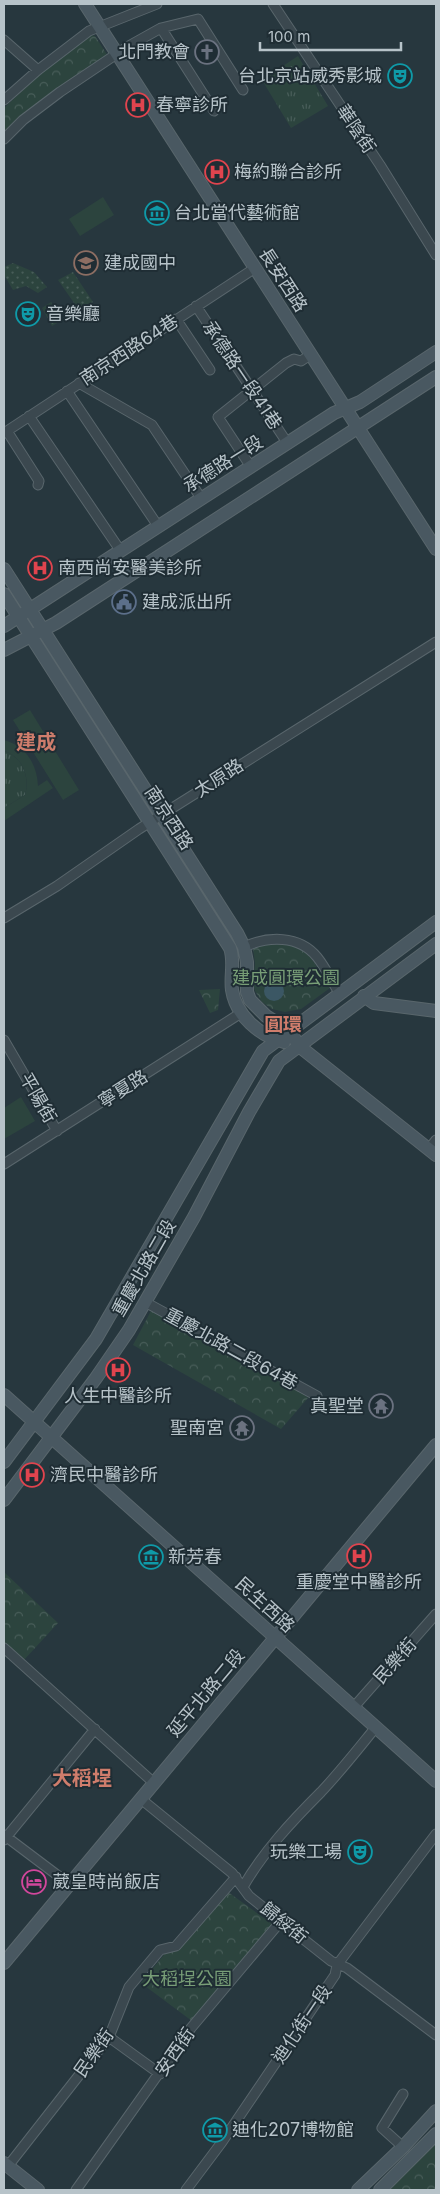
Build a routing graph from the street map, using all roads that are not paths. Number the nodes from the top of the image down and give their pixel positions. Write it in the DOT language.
graph roads {
  1 [pos="85,4"];
  2 [pos="155,4"];
  3 [pos="273,4"];
  4 [pos="100,28"];
  5 [pos="161,28"];
  6 [pos="4,40"];
  7 [pos="117,54"];
  8 [pos="38,70"];
  9 [pos="243,90"];
  10 [pos="4,100"];
  11 [pos="214,111"];
  12 [pos="4,139"];
  13 [pos="436,255"];
  14 [pos="255,268"];
  15 [pos="196,306"];
  16 [pos="176,319"];
  17 [pos="436,352"];
  18 [pos="310,355"];
  19 [pos="210,370"];
  20 [pos="436,377"];
  21 [pos="79,383"];
  22 [pos="253,390"];
  23 [pos="67,391"];
  24 [pos="344,408"];
  25 [pos="29,416"];
  26 [pos="358,428"];
  27 [pos="6,429"];
  28 [pos="288,444"];
  29 [pos="251,467"];
  30 [pos="38,485"];
  31 [pos="201,498"];
  32 [pos="158,526"];
  33 [pos="436,549"];
  34 [pos="120,550"];
  35 [pos="4,569"];
  36 [pos="4,594"];
  37 [pos="30,610"];
  38 [pos="19,617"];
  39 [pos="4,626"];
  40 [pos="44,631"];
  41 [pos="31,636"];
  42 [pos="436,642"];
  43 [pos="4,650"];
  44 [pos="155,819"];
  45 [pos="4,918"];
  46 [pos="436,922"];
  47 [pos="436,944"];
  48 [pos="244,947"];
  49 [pos="340,994"];
  50 [pos="364,996"];
  51 [pos="436,1011"];
  52 [pos="241,1013"];
  53 [pos="290,1031"];
  54 [pos="4,1040"];
  55 [pos="277,1040"];
  56 [pos="299,1046"];
  57 [pos="57,1131"];
  58 [pos="434,1148"];
  59 [pos="4,1164"];
  60 [pos="145,1302"];
  61 [pos="4,1395"];
  62 [pos="317,1396"];
  63 [pos="33,1423"];
  64 [pos="50,1438"];
  65 [pos="436,1446"];
  66 [pos="4,1462"];
  67 [pos="4,1500"];
  68 [pos="436,1614"];
  69 [pos="275,1637"];
  70 [pos="4,1650"];
  71 [pos="353,1708"];
  72 [pos="376,1727"];
  73 [pos="95,1729"];
  74 [pos="436,1781"];
  75 [pos="154,1783"];
  76 [pos="141,1799"];
  77 [pos="436,1834"];
  78 [pos="5,1837"];
  79 [pos="236,1876"];
  80 [pos="69,1884"];
  81 [pos="243,1888"];
  82 [pos="281,1921"];
  83 [pos="4,1963"];
  84 [pos="337,1965"];
  85 [pos="436,2035"];
  86 [pos="109,2037"];
  87 [pos="160,2074"];
  88 [pos="403,2094"];
  89 [pos="436,2111"];
  90 [pos="436,2134"];
  91 [pos="403,2147"];
  92 [pos="6,2164"];
  93 [pos="38,2190"];
  94 [pos="76,2190"];
  95 [pos="186,2190"];
  96 [pos="358,2190"];
  97 [pos="380,2190"];
  1 -- 4 [label="main road, 長安西路"];
  2 -- 4 [label="street"];
  3 -- 13 [label="street, 華陰街"];
  4 -- 7 [label="main road, 長安西路"];
  4 -- 8 [label="street"];
  5 -- 7 [label="street"];
  5 -- 9 [label="street"];
  5 -- 11 [label="street"];
  6 -- 8 [label="street"];
  7 -- 12 [label="street"];
  7 -- 14 [label="main road, 長安西路"];
  8 -- 10 [label="street"];
  14 -- 15 [label="street, 南京西路64巷"];
  14 -- 18 [label="main road, 長安西路"];
  15 -- 16 [label="street, 南京西路64巷"];
  15 -- 22 [label="street, 承德路一段41巷"];
  16 -- 19 [label="street"];
  16 -- 21 [label="street, 南京西路64巷"];
  17 -- 24 [label="main road, 承德路一段"];
  18 -- 22 [label="street"];
  18 -- 24 [label="main road, 長安西路"];
  20 -- 26 [label="main road"];
  21 -- 23 [label="street, 南京西路64巷"];
  21 -- 31 [label="street"];
  22 -- 28 [label="street, 承德路一段41巷"];
  22 -- 29 [label="street"];
  23 -- 25 [label="street, 南京西路64巷"];
  23 -- 32 [label="street"];
  24 -- 26 [label="main road, 長安西路"];
  24 -- 28 [label="main road, 承德路一段"];
  25 -- 27 [label="street, 南京西路64巷"];
  25 -- 34 [label="street"];
  26 -- 33 [label="main road, 長安西路"];
  26 -- 40 [label="main road"];
  27 -- 30 [label="street"];
  28 -- 29 [label="main road, 承德路一段"];
  29 -- 31 [label="main road, 承德路一段"];
  31 -- 32 [label="main road, 承德路一段"];
  32 -- 34 [label="main road, 承德路一段"];
  34 -- 37 [label="main road, 承德路一段"];
  35 -- 37 [label="main road, 南京西路"];
  36 -- 38 [label="main road, 南京西路"];
  37 -- 38 [label="main road, 承德路一段"];
  37 -- 40 [label="main road, 南京西路"];
  38 -- 39 [label="main road, 承德路一段"];
  38 -- 41 [label="main road, 南京西路"];
  40 -- 41 [label="main road"];
  40 -- 44 [label="main road, 南京西路"];
  41 -- 43 [label="main road"];
  41 -- 44 [label="main road, 南京西路"];
  42 -- 44 [label="street, 太原路"];
  44 -- 45 [label="street, 太原路"];
  44 -- 48 [label="main road, 南京西路"];
  44 -- 52 [label="main road, 南京西路"];
  46 -- 49 [label="main road"];
  47 -- 50 [label="main road, 重慶北路二段"];
  48 -- 49 [label="street"];
  48 -- 53 [label="main road, 南京西路"];
  49 -- 53 [label="main road"];
  50 -- 51 [label="main road"];
  50 -- 56 [label="main road, 重慶北路二段"];
  52 -- 55 [label="main road, 南京西路"];
  52 -- 57 [label="street, 寧夏路"];
  53 -- 55 [label="main road, 重慶北路二段"];
  53 -- 56 [label="main road, 南京西路"];
  54 -- 57 [label="street, 平陽街"];
  55 -- 56 [label="main road, 南京西路"];
  55 -- 63 [label="main road, 重慶北路二段"];
  56 -- 58 [label="main road, 南京西路"];
  56 -- 60 [label="main road, 重慶北路二段"];
  57 -- 59 [label="street, 寧夏路"];
  60 -- 62 [label="street, 重慶北路二段64巷"];
  60 -- 64 [label="main road, 重慶北路二段"];
  61 -- 63 [label="main road, 民生西路"];
  63 -- 64 [label="main road, 民生西路"];
  63 -- 66 [label="main road, 重慶北路二段"];
  64 -- 67 [label="main road, 重慶北路二段"];
  64 -- 69 [label="main road, 民生西路"];
  65 -- 69 [label="main road, 延平北路二段"];
  68 -- 71 [label="street, 民樂街"];
  69 -- 71 [label="main road, 民生西路"];
  69 -- 75 [label="main road, 延平北路二段"];
  70 -- 73 [label="street"];
  71 -- 72 [label="main road, 民生西路"];
  72 -- 74 [label="main road, 民生西路"];
  72 -- 81 [label="street"];
  73 -- 75 [label="street"];
  73 -- 78 [label="street"];
  75 -- 76 [label="main road, 延平北路二段"];
  76 -- 79 [label="street, 歸綏街"];
  76 -- 80 [label="main road, 延平北路二段"];
  77 -- 84 [label="street, 迪化街一段"];
  78 -- 80 [label="street"];
  79 -- 81 [label="street, 歸綏街"];
  79 -- 86 [label="street, 民樂街"];
  80 -- 83 [label="main road, 延平北路二段"];
  81 -- 82 [label="street, 歸綏街"];
  82 -- 84 [label="street, 歸綏街"];
  82 -- 87 [label="street, 安西街"];
  84 -- 85 [label="street, 歸綏街"];
  84 -- 95 [label="street, 迪化街一段"];
  86 -- 87 [label="street"];
  86 -- 92 [label="street, 民樂街"];
  87 -- 94 [label="street, 安西街"];
  88 -- 91 [label="street"];
  89 -- 91 [label="main road"];
  90 -- 97 [label="main road"];
  91 -- 96 [label="main road"];
  92 -- 93 [label="main road"];
}
